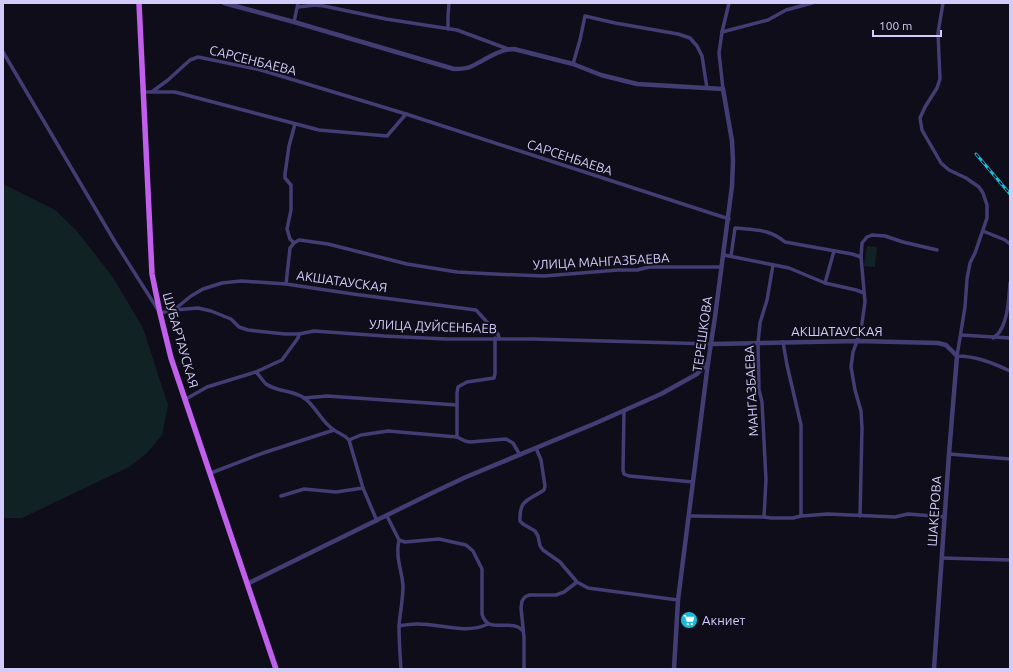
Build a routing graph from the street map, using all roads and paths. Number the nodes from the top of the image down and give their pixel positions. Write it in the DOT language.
graph roads {
  1 [pos="139,3"];
  2 [pos="224,3"];
  3 [pos="450,3"];
  4 [pos="729,3"];
  5 [pos="812,3"];
  6 [pos="943,3"];
  7 [pos="298,5"];
  8 [pos="294,22"];
  9 [pos="448,29"];
  10 [pos="722,32"];
  11 [pos="508,49"];
  12 [pos="3,52"];
  13 [pos="573,64"];
  14 [pos="707,88"];
  15 [pos="722,89"];
  16 [pos="142,92"];
  17 [pos="152,92"];
  18 [pos="406,114"];
  19 [pos="295,124"];
  20 [pos="729,219"];
  21 [pos="983,231"];
  22 [pos="294,243"];
  23 [pos="1010,244"];
  24 [pos="937,250"];
  25 [pos="834,251"];
  26 [pos="724,255"];
  27 [pos="731,256"];
  28 [pos="861,257"];
  29 [pos="773,264"];
  30 [pos="722,268"];
  31 [pos="825,283"];
  32 [pos="1010,283"];
  33 [pos="286,284"];
  34 [pos="864,294"];
  35 [pos="174,310"];
  36 [pos="160,313"];
  37 [pos="299,334"];
  38 [pos="961,335"];
  39 [pos="497,338"];
  40 [pos="993,338"];
  41 [pos="1010,338"];
  42 [pos="857,341"];
  43 [pos="783,342"];
  44 [pos="758,343"];
  45 [pos="712,344"];
  46 [pos="957,356"];
  47 [pos="708,363"];
  48 [pos="1010,371"];
  49 [pos="256,372"];
  50 [pos="304,398"];
  51 [pos="186,399"];
  52 [pos="457,404"];
  53 [pos="624,410"];
  54 [pos="334,430"];
  55 [pos="457,437"];
  56 [pos="349,440"];
  57 [pos="536,448"];
  58 [pos="949,454"];
  59 [pos="520,455"];
  60 [pos="1010,459"];
  61 [pos="211,473"];
  62 [pos="693,482"];
  63 [pos="363,488"];
  64 [pos="281,496"];
  65 [pos="387,516"];
  66 [pos="689,516"];
  67 [pos="801,516"];
  68 [pos="860,516"];
  69 [pos="764,517"];
  70 [pos="945,517"];
  71 [pos="377,521"];
  72 [pos="399,540"];
  73 [pos="942,558"];
  74 [pos="1010,560"];
  75 [pos="577,582"];
  76 [pos="247,584"];
  77 [pos="678,600"];
  78 [pos="488,624"];
  79 [pos="399,626"];
  80 [pos="523,631"];
  81 [pos="276,669"];
  82 [pos="401,669"];
  83 [pos="524,669"];
  84 [pos="674,669"];
  85 [pos="934,669"];
  1 -- 16 [label="main road, ШУБАРТАУСКАЯ"];
  2 -- 8 [label="street"];
  3 -- 9 [label="street"];
  4 -- 10 [label="street, ТЕРЕШКОВА"];
  5 -- 10 [label="street"];
  6 -- 21 [label="street"];
  7 -- 8 [label="street"];
  7 -- 9 [label="street"];
  8 -- 11 [label="street"];
  9 -- 11 [label="street"];
  10 -- 15 [label="street, ТЕРЕШКОВА"];
  11 -- 13 [label="street"];
  12 -- 36 [label="street"];
  13 -- 14 [label="street"];
  13 -- 14 [label="street"];
  14 -- 15 [label="street"];
  15 -- 20 [label="street, ТЕРЕШКОВА"];
  16 -- 17 [label="street"];
  16 -- 36 [label="main road, ШУБАРТАУСКАЯ"];
  17 -- 18 [label="street, САРСЕНБАЕВА"];
  17 -- 19 [label="street"];
  18 -- 19 [label="street"];
  18 -- 20 [label="street, САРСЕНБАЕВА"];
  19 -- 22 [label="street"];
  20 -- 26 [label="street, ТЕРЕШКОВА"];
  21 -- 23 [label="street"];
  21 -- 38 [label="street"];
  22 -- 30 [label="street, УЛИЦА МАНГАЗБАЕВА"];
  22 -- 33 [label="street"];
  24 -- 28 [label="street"];
  25 -- 27 [label="street"];
  25 -- 28 [label="street"];
  25 -- 31 [label="street"];
  26 -- 27 [label="street"];
  26 -- 30 [label="street, ТЕРЕШКОВА"];
  27 -- 29 [label="street"];
  28 -- 34 [label="street"];
  29 -- 31 [label="street"];
  29 -- 44 [label="street, МАНГАЗБАЕВА"];
  30 -- 45 [label="street, ТЕРЕШКОВА"];
  31 -- 34 [label="street"];
  32 -- 40 [label="street"];
  33 -- 35 [label="street, АКШАТАУСКАЯ"];
  33 -- 39 [label="street, АКШАТАУСКАЯ"];
  34 -- 42 [label="street"];
  35 -- 36 [label="street, УЛИЦА ДУЙСЕНБАЕВ"];
  35 -- 37 [label="street, УЛИЦА ДУЙСЕНБАЕВ"];
  36 -- 51 [label="main road, ШУБАРТАУСКАЯ"];
  37 -- 39 [label="street, УЛИЦА ДУЙСЕНБАЕВ"];
  37 -- 49 [label="street"];
  38 -- 40 [label="street"];
  38 -- 46 [label="street"];
  39 -- 45 [label="street, УЛИЦА ДУЙСЕНБАЕВ"];
  39 -- 52 [label="street"];
  40 -- 41 [label="street"];
  42 -- 43 [label="street, АКШАТАУСКАЯ"];
  42 -- 46 [label="street, АКШАТАУСКАЯ"];
  42 -- 68 [label="street"];
  43 -- 44 [label="street, АКШАТАУСКАЯ"];
  43 -- 67 [label="street"];
  44 -- 45 [label="street, АКШАТАУСКАЯ"];
  44 -- 69 [label="street, МАНГАЗБАЕВА"];
  45 -- 47 [label="street, ТЕРЕШКОВА"];
  46 -- 48 [label="street"];
  46 -- 58 [label="street, ШАКЕРОВА"];
  47 -- 53 [label="street"];
  47 -- 62 [label="street, ТЕРЕШКОВА"];
  49 -- 50 [label="street"];
  49 -- 51 [label="street"];
  50 -- 52 [label="street"];
  50 -- 54 [label="street"];
  51 -- 61 [label="main road, ШУБАРТАУСКАЯ"];
  52 -- 55 [label="street"];
  53 -- 57 [label="street"];
  53 -- 62 [label="street"];
  54 -- 56 [label="street"];
  54 -- 61 [label="street"];
  55 -- 56 [label="street"];
  55 -- 59 [label="street"];
  56 -- 63 [label="street"];
  57 -- 59 [label="street"];
  57 -- 75 [label="street"];
  58 -- 60 [label="street"];
  58 -- 70 [label="street, ШАКЕРОВА"];
  59 -- 65 [label="street"];
  61 -- 76 [label="main road, ШУБАРТАУСКАЯ"];
  62 -- 66 [label="street, ТЕРЕШКОВА"];
  63 -- 64 [label="street"];
  63 -- 71 [label="street"];
  65 -- 71 [label="street"];
  65 -- 72 [label="street"];
  66 -- 69 [label="street"];
  66 -- 77 [label="street, ТЕРЕШКОВА"];
  67 -- 68 [label="street"];
  67 -- 69 [label="street"];
  68 -- 70 [label="street"];
  70 -- 73 [label="street, ШАКЕРОВА"];
  71 -- 76 [label="street"];
  72 -- 78 [label="street"];
  72 -- 79 [label="street"];
  73 -- 74 [label="street"];
  73 -- 85 [label="street, ШАКЕРОВА"];
  75 -- 77 [label="street"];
  75 -- 80 [label="street"];
  76 -- 81 [label="main road, ШУБАРТАУСКАЯ"];
  77 -- 84 [label="street, ТЕРЕШКОВА"];
  78 -- 79 [label="street"];
  78 -- 80 [label="street"];
  79 -- 82 [label="street"];
  80 -- 83 [label="street"];
}
